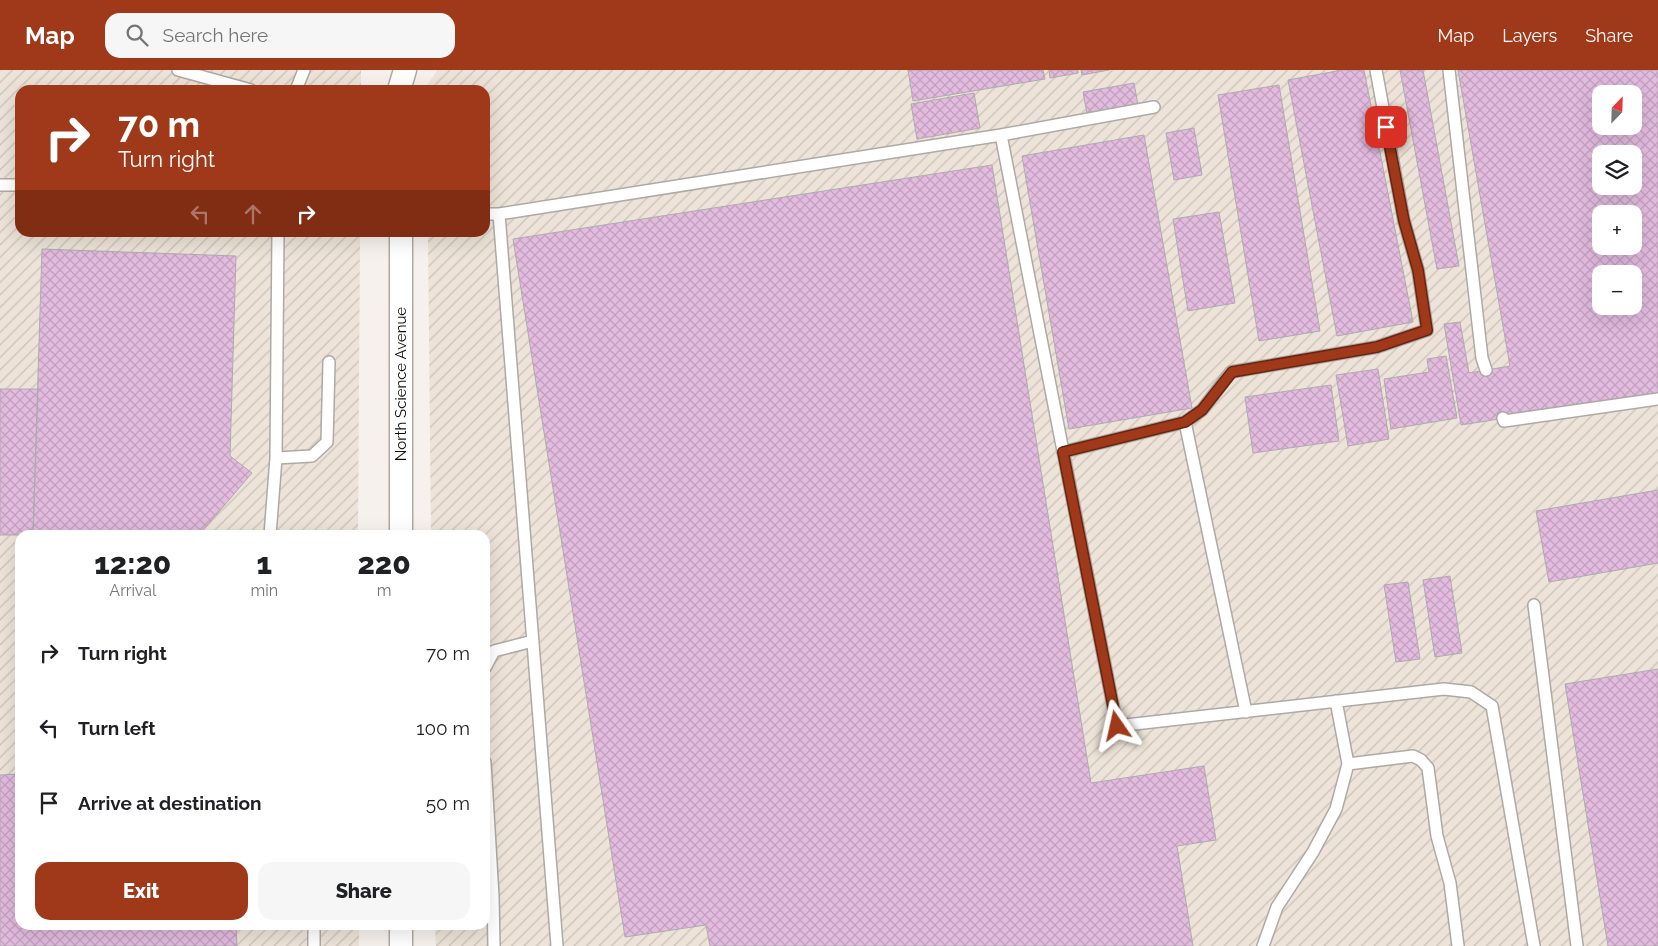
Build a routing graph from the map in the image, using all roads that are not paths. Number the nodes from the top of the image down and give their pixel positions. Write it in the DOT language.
graph roads {
  1 [pos="178,70"];
  2 [pos="304,70"];
  3 [pos="405,70"];
  4 [pos="1376,70"];
  5 [pos="1449,70"];
  6 [pos="233,85"];
  7 [pos="298,85"];
  8 [pos="400,85"];
  9 [pos="1154,107"];
  10 [pos="1001,135"];
  11 [pos="0,184"];
  12 [pos="15,185"];
  13 [pos="490,214"];
  14 [pos="499,214"];
  15 [pos="278,237"];
  16 [pos="401,237"];
  17 [pos="329,362"];
  18 [pos="1486,370"];
  19 [pos="1658,399"];
  20 [pos="1503,418"];
  21 [pos="1185,422"];
  22 [pos="1063,452"];
  23 [pos="276,458"];
  24 [pos="270,530"];
  25 [pos="401,530"];
  26 [pos="1534,605"];
  27 [pos="533,641"];
  28 [pos="490,658"];
  29 [pos="1336,701"];
  30 [pos="1246,712"];
  31 [pos="1348,764"];
  32 [pos="490,864"];
  33 [pos="314,930"];
  34 [pos="401,930"];
  35 [pos="314,946"];
  36 [pos="401,946"];
  37 [pos="494,946"];
  38 [pos="557,946"];
  39 [pos="1263,946"];
  40 [pos="1458,946"];
  41 [pos="1534,946"];
  42 [pos="1578,946"];
  1 -- 6 [label="lane"];
  2 -- 7 [label="lane"];
  3 -- 8 [label="street"];
  4 -- 21 [label="lane"];
  5 -- 18 [label="lane"];
  9 -- 10 [label="lane"];
  10 -- 14 [label="lane"];
  10 -- 22 [label="lane"];
  11 -- 12 [label="lane"];
  13 -- 14 [label="lane"];
  14 -- 27 [label="lane"];
  15 -- 23 [label="lane"];
  16 -- 25 [label="street, North Science Avenue"];
  17 -- 23 [label="lane"];
  19 -- 20 [label="lane"];
  21 -- 22 [label="lane"];
  21 -- 30 [label="lane"];
  22 -- 30 [label="lane"];
  23 -- 24 [label="lane"];
  26 -- 42 [label="lane"];
  27 -- 28 [label="lane"];
  27 -- 38 [label="lane"];
  29 -- 30 [label="lane"];
  29 -- 31 [label="lane"];
  29 -- 41 [label="lane"];
  31 -- 39 [label="lane"];
  31 -- 40 [label="lane"];
  32 -- 37 [label="lane"];
  33 -- 35 [label="lane"];
  34 -- 36 [label="street"];
}
